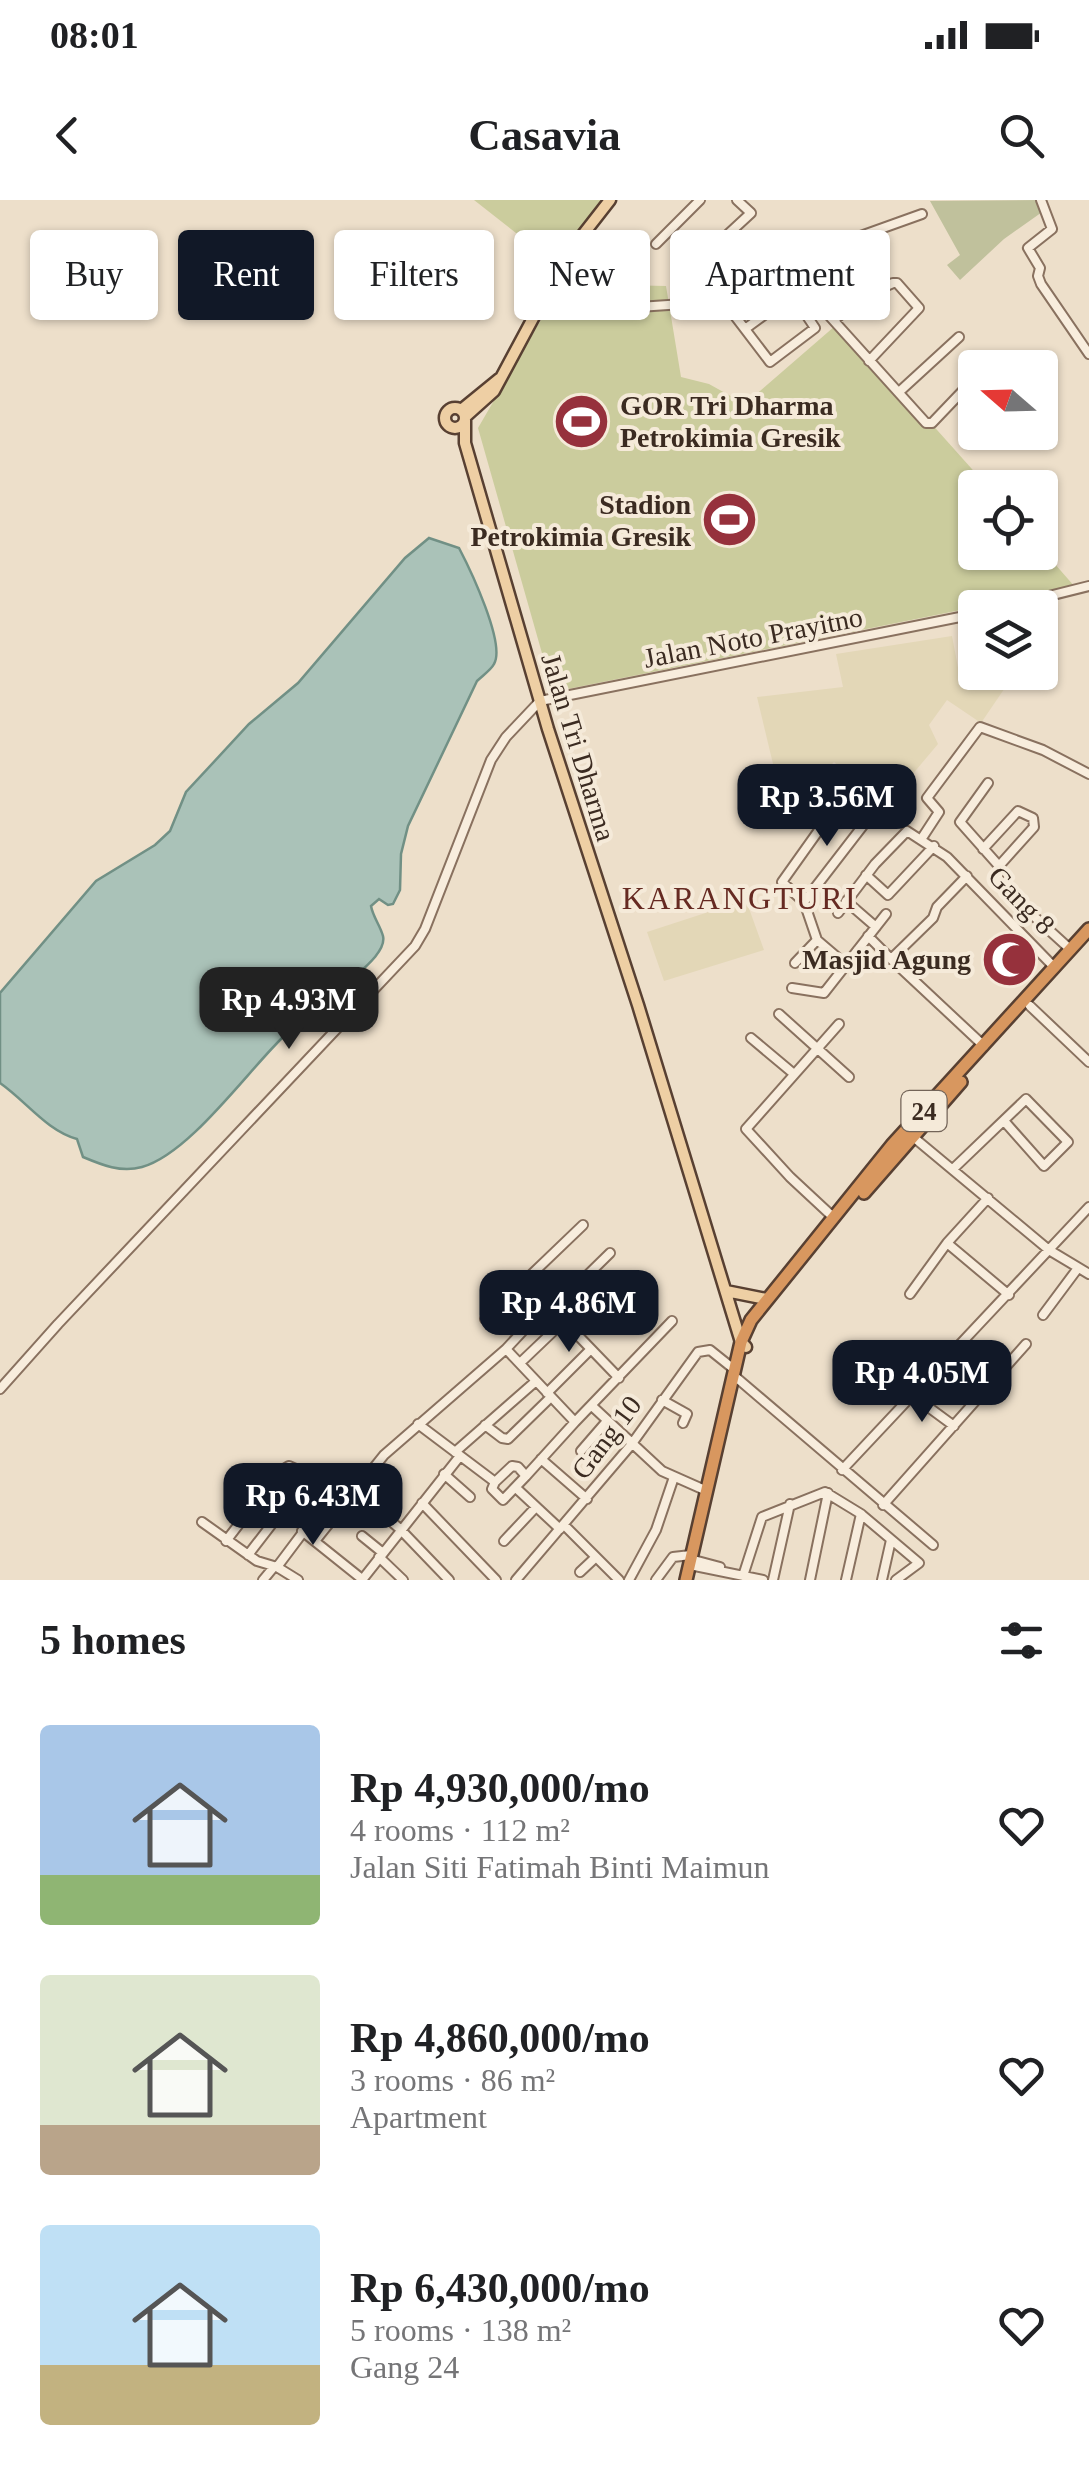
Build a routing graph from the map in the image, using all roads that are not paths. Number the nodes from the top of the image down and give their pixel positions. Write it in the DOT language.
graph roads {
  1 [pos="610,200"];
  2 [pos="700,200"];
  3 [pos="737,200"];
  4 [pos="1041,200"];
  5 [pos="922,214"];
  6 [pos="587,230"];
  7 [pos="733,230"];
  8 [pos="878,230"];
  9 [pos="656,244"];
  10 [pos="890,283"];
  11 [pos="532,320"];
  12 [pos="738,320"];
  13 [pos="757,320"];
  14 [pos="810,320"];
  15 [pos="834,320"];
  16 [pos="745,329"];
  17 [pos="959,337"];
  18 [pos="1089,354"];
  19 [pos="869,360"];
  20 [pos="900,392"];
  21 [pos="958,396"];
  22 [pos="464,415"];
  23 [pos="464,444"];
  24 [pos="1089,586"];
  25 [pos="1058,594"];
  26 [pos="958,617"];
  27 [pos="540,701"];
  28 [pos="1089,774"];
  29 [pos="825,784"];
  30 [pos="988,784"];
  31 [pos="841,796"];
  32 [pos="800,811"];
  33 [pos="820,825"];
  34 [pos="922,838"];
  35 [pos="934,846"];
  36 [pos="983,849"];
  37 [pos="999,866"];
  38 [pos="866,876"];
  39 [pos="967,876"];
  40 [pos="804,902"];
  41 [pos="846,902"];
  42 [pos="838,913"];
  43 [pos="886,914"];
  44 [pos="876,926"];
  45 [pos="1089,930"];
  46 [pos="868,936"];
  47 [pos="817,940"];
  48 [pos="1089,941"];
  49 [pos="1074,952"];
  50 [pos="891,959"];
  51 [pos="795,963"];
  52 [pos="844,964"];
  53 [pos="1055,968"];
  54 [pos="792,988"];
  55 [pos="1030,1006"];
  56 [pos="778,1014"];
  57 [pos="839,1024"];
  58 [pos="751,1038"];
  59 [pos="984,1046"];
  60 [pos="817,1048"];
  61 [pos="1089,1062"];
  62 [pos="794,1074"];
  63 [pos="849,1077"];
  64 [pos="1005,1122"];
  65 [pos="912,1136"];
  66 [pos="952,1170"];
  67 [pos="988,1198"];
  68 [pos="1089,1207"];
  69 [pos="833,1218"];
  70 [pos="583,1225"];
  71 [pos="947,1243"];
  72 [pos="1049,1250"];
  73 [pos="610,1253"];
  74 [pos="1078,1268"];
  75 [pos="1089,1274"];
  76 [pos="529,1278"];
  77 [pos="726,1291"];
  78 [pos="910,1294"];
  79 [pos="1008,1294"];
  80 [pos="769,1300"];
  81 [pos="551,1305"];
  82 [pos="1044,1315"];
  83 [pos="486,1319"];
  84 [pos="564,1321"];
  85 [pos="672,1321"];
  86 [pos="744,1344"];
  87 [pos="1026,1344"];
  88 [pos="506,1349"];
  89 [pos="590,1350"];
  90 [pos="886,1352"];
  91 [pos="520,1363"];
  92 [pos="736,1375"];
  93 [pos="619,1378"];
  94 [pos="536,1381"];
  95 [pos="922,1384"];
  96 [pos="0,1389"];
  97 [pos="549,1395"];
  98 [pos="912,1395"];
  99 [pos="662,1400"];
  100 [pos="592,1406"];
  101 [pos="607,1421"];
  102 [pos="575,1422"];
  103 [pos="683,1423"];
  104 [pos="418,1424"];
  105 [pos="485,1425"];
  106 [pos="954,1426"];
  107 [pos="631,1445"];
  108 [pos="581,1451"];
  109 [pos="458,1454"];
  110 [pos="541,1459"];
  111 [pos="842,1470"];
  112 [pos="444,1474"];
  113 [pos="526,1476"];
  114 [pos="674,1477"];
  115 [pos="495,1482"];
  116 [pos="516,1488"];
  117 [pos="355,1490"];
  118 [pos="707,1491"];
  119 [pos="828,1493"];
  120 [pos="470,1497"];
  121 [pos="587,1499"];
  122 [pos="422,1503"];
  123 [pos="790,1504"];
  124 [pos="883,1506"];
  125 [pos="322,1507"];
  126 [pos="536,1507"];
  127 [pos="861,1514"];
  128 [pos="202,1522"];
  129 [pos="562,1527"];
  130 [pos="400,1529"];
  131 [pos="302,1531"];
  132 [pos="362,1536"];
  133 [pos="891,1540"];
  134 [pos="226,1541"];
  135 [pos="504,1541"];
  136 [pos="316,1542"];
  137 [pos="933,1546"];
  138 [pos="248,1555"];
  139 [pos="381,1555"];
  140 [pos="596,1556"];
  141 [pos="692,1567"];
  142 [pos="275,1568"];
  143 [pos="580,1572"];
  144 [pos="745,1575"];
  145 [pos="263,1580"];
  146 [pos="298,1580"];
  147 [pos="362,1580"];
  148 [pos="403,1580"];
  149 [pos="449,1580"];
  150 [pos="496,1580"];
  151 [pos="516,1580"];
  152 [pos="619,1580"];
  153 [pos="628,1580"];
  154 [pos="656,1580"];
  155 [pos="763,1580"];
  156 [pos="773,1580"];
  157 [pos="810,1580"];
  158 [pos="846,1580"];
  159 [pos="882,1580"];
  160 [pos="896,1580"];
  1 -- 6 [label="main road"];
  2 -- 9 [label="street"];
  3 -- 7 [label="street"];
  4 -- 18 [label="street"];
  5 -- 8 [label="street"];
  10 -- 19 [label="street"];
  11 -- 22 [label="main road"];
  12 -- 16 [label="street"];
  13 -- 16 [label="street"];
  14 -- 16 [label="street"];
  15 -- 19 [label="street"];
  17 -- 20 [label="street"];
  19 -- 20 [label="street"];
  20 -- 21 [label="street"];
  22 -- 23 [label="main road, Jalan Tri Dharma"];
  22 -- 23 [label="main road, Jalan Tri Dharma"];
  23 -- 27 [label="main road, Jalan Tri Dharma"];
  24 -- 25 [label="street"];
  26 -- 27 [label="street, Jalan Noto Prayitno"];
  27 -- 77 [label="main road, Jalan Tri Dharma"];
  27 -- 96 [label="street"];
  28 -- 34 [label="street"];
  29 -- 31 [label="street"];
  30 -- 36 [label="street"];
  31 -- 33 [label="street"];
  31 -- 40 [label="street"];
  32 -- 33 [label="street"];
  33 -- 40 [label="street"];
  34 -- 35 [label="street, Gang 8"];
  34 -- 38 [label="street, Gang 8"];
  35 -- 38 [label="street"];
  35 -- 39 [label="street, Gang 8"];
  36 -- 37 [label="street"];
  36 -- 37 [label="street"];
  37 -- 49 [label="street"];
  38 -- 41 [label="street"];
  39 -- 50 [label="street"];
  39 -- 53 [label="street, Gang 8"];
  40 -- 47 [label="street"];
  41 -- 42 [label="street"];
  41 -- 44 [label="street"];
  43 -- 44 [label="street"];
  44 -- 46 [label="street"];
  45 -- 49 [label="highway, 24"];
  46 -- 50 [label="street"];
  46 -- 52 [label="street"];
  47 -- 51 [label="street"];
  47 -- 52 [label="street"];
  48 -- 49 [label="highway, 24"];
  49 -- 53 [label="highway, 24"];
  49 -- 55 [label="highway, 24"];
  50 -- 59 [label="street"];
  52 -- 54 [label="street"];
  53 -- 59 [label="highway, 24"];
  55 -- 61 [label="street"];
  55 -- 65 [label="highway, 24"];
  56 -- 60 [label="street"];
  57 -- 60 [label="street"];
  58 -- 62 [label="street"];
  59 -- 69 [label="highway, 24"];
  60 -- 62 [label="street"];
  60 -- 63 [label="street"];
  62 -- 69 [label="street"];
  64 -- 64 [label="street"];
  64 -- 66 [label="street"];
  65 -- 66 [label="street"];
  65 -- 80 [label="highway, 24"];
  66 -- 67 [label="street"];
  67 -- 71 [label="street"];
  67 -- 72 [label="street"];
  68 -- 72 [label="street"];
  69 -- 80 [label="highway, 24"];
  70 -- 76 [label="street"];
  71 -- 78 [label="street"];
  71 -- 79 [label="street"];
  72 -- 74 [label="street"];
  72 -- 79 [label="street"];
  73 -- 81 [label="street"];
  74 -- 75 [label="street"];
  74 -- 82 [label="street"];
  76 -- 81 [label="street"];
  76 -- 83 [label="street"];
  77 -- 80 [label="main road"];
  77 -- 86 [label="main road, Jalan Tri Dharma"];
  79 -- 95 [label="street"];
  80 -- 86 [label="highway, 24"];
  81 -- 84 [label="street"];
  81 -- 88 [label="street"];
  84 -- 89 [label="street"];
  84 -- 91 [label="street"];
  85 -- 93 [label="street"];
  86 -- 92 [label="highway, 24"];
  87 -- 106 [label="street"];
  88 -- 91 [label="street"];
  88 -- 104 [label="street"];
  89 -- 93 [label="street"];
  89 -- 97 [label="street"];
  90 -- 95 [label="street"];
  91 -- 94 [label="street"];
  92 -- 99 [label="street, Gang 10"];
  92 -- 111 [label="street"];
  92 -- 118 [label="highway, 24"];
  92 -- 141 [label="highway, 24"];
  93 -- 100 [label="street"];
  94 -- 97 [label="street"];
  94 -- 105 [label="street"];
  95 -- 98 [label="street"];
  97 -- 102 [label="street"];
  97 -- 105 [label="street"];
  98 -- 106 [label="street"];
  98 -- 111 [label="street"];
  99 -- 103 [label="street"];
  99 -- 107 [label="street, Gang 10"];
  100 -- 101 [label="street"];
  100 -- 102 [label="street"];
  101 -- 107 [label="street"];
  101 -- 108 [label="street"];
  102 -- 110 [label="street"];
  104 -- 109 [label="street"];
  104 -- 117 [label="street"];
  105 -- 109 [label="street"];
  106 -- 124 [label="street"];
  107 -- 114 [label="street"];
  107 -- 121 [label="street, Gang 10"];
  109 -- 112 [label="street"];
  109 -- 115 [label="street"];
  110 -- 113 [label="street"];
  110 -- 121 [label="street"];
  111 -- 124 [label="street"];
  112 -- 120 [label="street"];
  112 -- 122 [label="street"];
  113 -- 115 [label="street"];
  113 -- 116 [label="street"];
  114 -- 118 [label="street"];
  114 -- 153 [label="street"];
  115 -- 116 [label="street"];
  116 -- 126 [label="street"];
  117 -- 130 [label="street"];
  117 -- 136 [label="street"];
  118 -- 141 [label="highway, 24"];
  119 -- 123 [label="street"];
  119 -- 127 [label="street"];
  119 -- 157 [label="street"];
  121 -- 129 [label="street, Gang 10"];
  122 -- 130 [label="street"];
  122 -- 150 [label="street"];
  123 -- 144 [label="street"];
  123 -- 156 [label="street"];
  124 -- 137 [label="street"];
  125 -- 131 [label="street"];
  126 -- 129 [label="street"];
  126 -- 135 [label="street"];
  127 -- 133 [label="street"];
  127 -- 158 [label="street"];
  128 -- 134 [label="street"];
  129 -- 140 [label="street"];
  129 -- 151 [label="street, Gang 10"];
  130 -- 139 [label="street"];
  130 -- 149 [label="street"];
  131 -- 136 [label="street"];
  131 -- 142 [label="street"];
  132 -- 139 [label="street"];
  133 -- 159 [label="street"];
  133 -- 160 [label="street"];
  134 -- 138 [label="street"];
  134 -- 138 [label="street"];
  136 -- 147 [label="street"];
  138 -- 142 [label="street"];
  139 -- 147 [label="street"];
  139 -- 148 [label="street"];
  140 -- 143 [label="street"];
  140 -- 152 [label="street"];
  141 -- 144 [label="street"];
  141 -- 154 [label="street"];
  142 -- 145 [label="street"];
  142 -- 146 [label="street"];
  144 -- 155 [label="street"];
}
